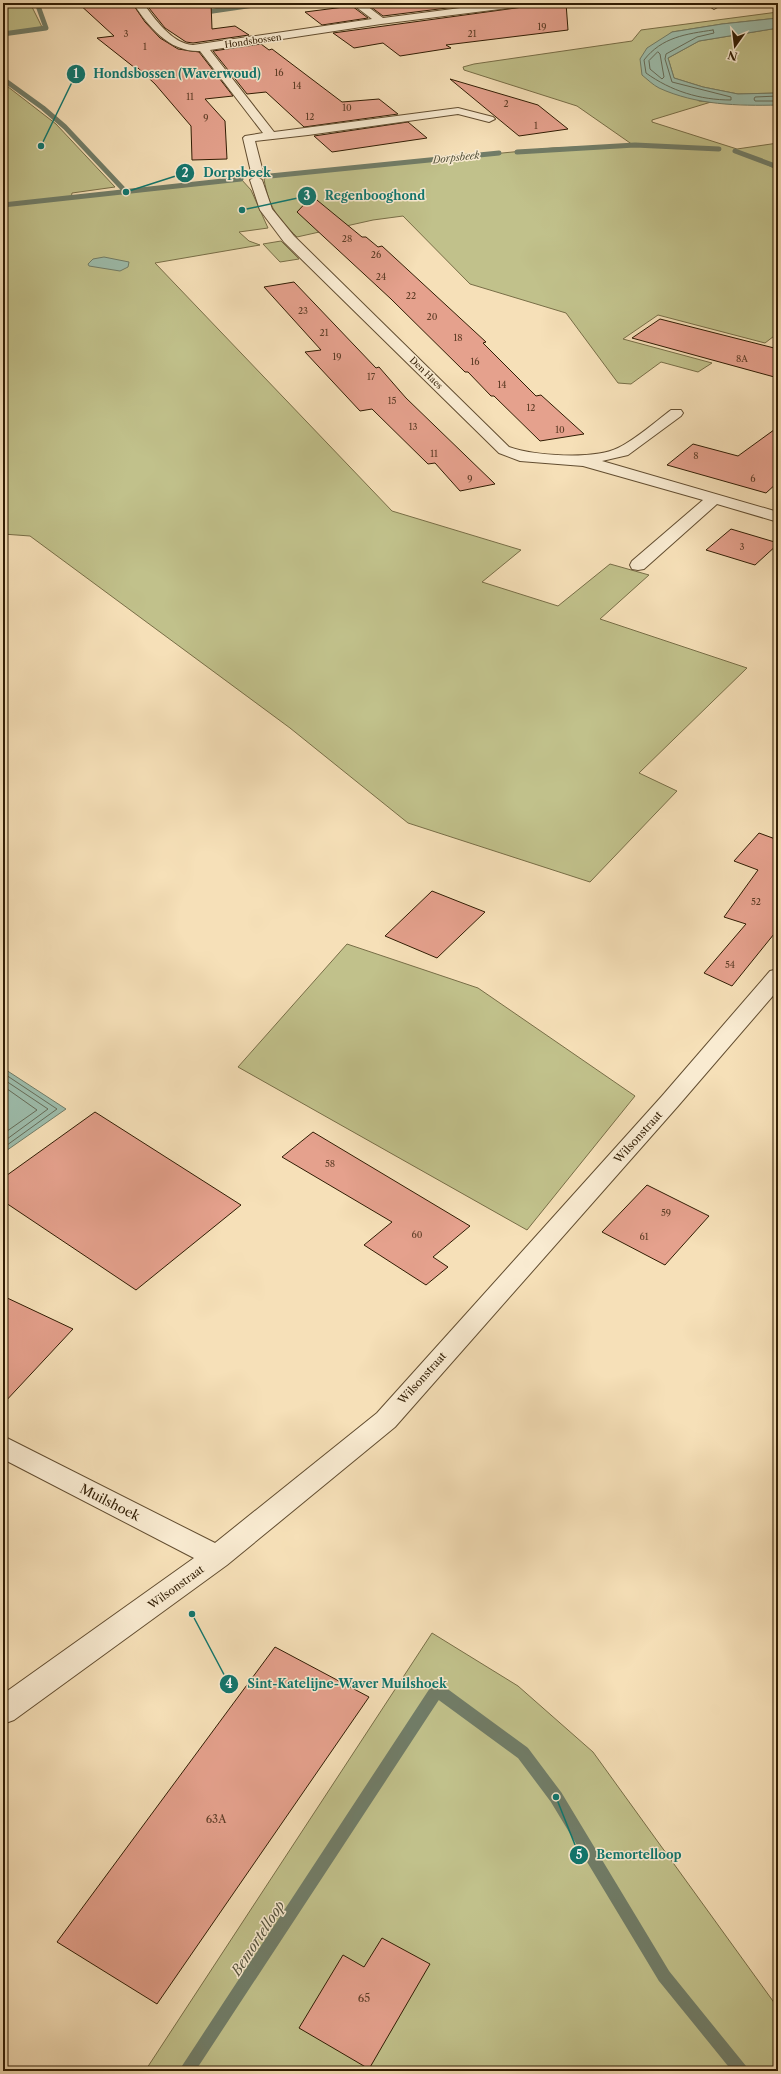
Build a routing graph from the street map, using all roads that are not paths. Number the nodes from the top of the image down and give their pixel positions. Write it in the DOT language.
graph roads {
  1 [pos="138,3"];
  2 [pos="356,3"];
  3 [pos="523,3"];
  4 [pos="381,21"];
  5 [pos="203,48"];
  6 [pos="489,119"];
  7 [pos="271,136"];
  8 [pos="676,413"];
  9 [pos="584,461"];
  10 [pos="714,499"];
  11 [pos="778,518"];
  12 [pos="638,565"];
  13 [pos="778,976"];
  14 [pos="3,1447"];
  15 [pos="217,1557"];
  16 [pos="3,1711"];
  1 -- 5 [label="street, Hondsbossen"];
  2 -- 4 [label="street"];
  3 -- 4 [label="street, Hondsbossen"];
  4 -- 5 [label="street, Hondsbossen"];
  5 -- 7 [label="street"];
  6 -- 7 [label="street"];
  7 -- 9 [label="street, Den Haes"];
  8 -- 9 [label="street, Den Haes"];
  9 -- 10 [label="street, Den Haes"];
  10 -- 11 [label="street, Den Haes"];
  10 -- 12 [label="street"];
  13 -- 15 [label="street, Wilsonstraat"];
  14 -- 15 [label="street, Muilshoek"];
  15 -- 16 [label="street, Wilsonstraat"];
}
